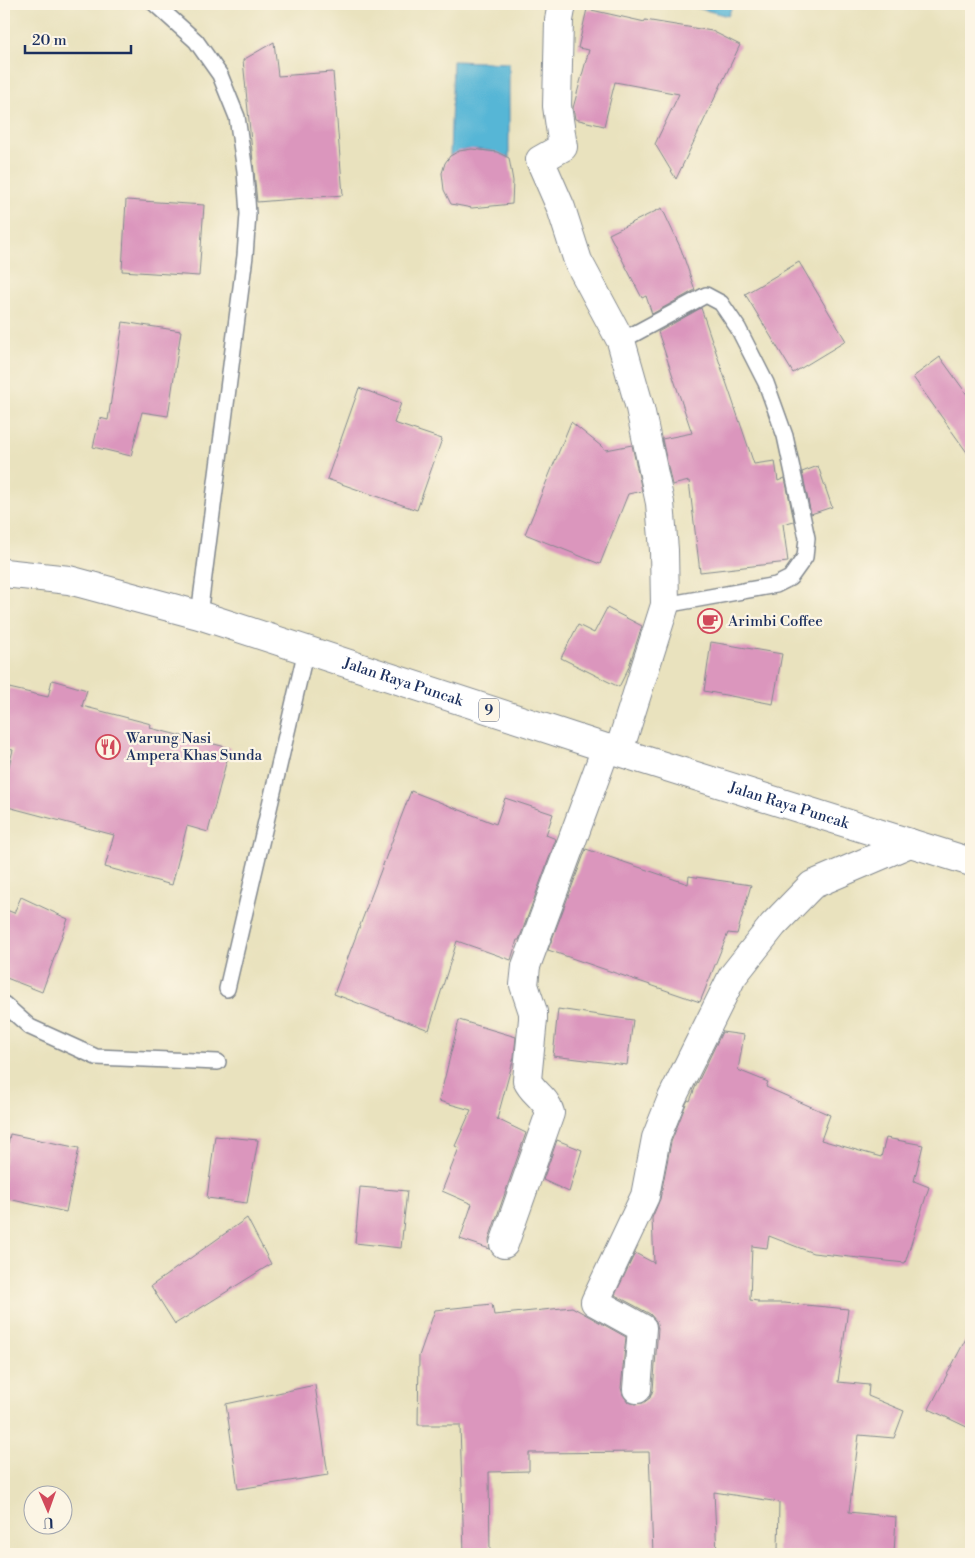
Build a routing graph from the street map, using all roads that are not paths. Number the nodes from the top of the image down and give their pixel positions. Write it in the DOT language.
graph roads {
  1 [pos="155,4"];
  2 [pos="562,4"];
  3 [pos="621,340"];
  4 [pos="4,573"];
  5 [pos="665,604"];
  6 [pos="199,615"];
  7 [pos="306,650"];
  8 [pos="612,749"];
  9 [pos="910,843"];
  10 [pos="971,862"];
  11 [pos="227,989"];
  12 [pos="4,1004"];
  13 [pos="218,1062"];
  14 [pos="504,1244"];
  15 [pos="637,1389"];
  1 -- 6 [label="lane"];
  2 -- 3 [label="main road"];
  3 -- 5 [label="main road"];
  3 -- 5 [label="lane"];
  4 -- 6 [label="main road, Jalan Raya Puncak / 9"];
  5 -- 8 [label="main road"];
  6 -- 7 [label="main road, Jalan Raya Puncak / 9"];
  7 -- 8 [label="main road, Jalan Raya Puncak / 9"];
  7 -- 11 [label="lane"];
  8 -- 9 [label="main road, Jalan Raya Puncak / 9"];
  8 -- 14 [label="main road"];
  9 -- 10 [label="main road, Jalan Raya Puncak / 9"];
  9 -- 15 [label="main road"];
  12 -- 13 [label="lane"];
}
